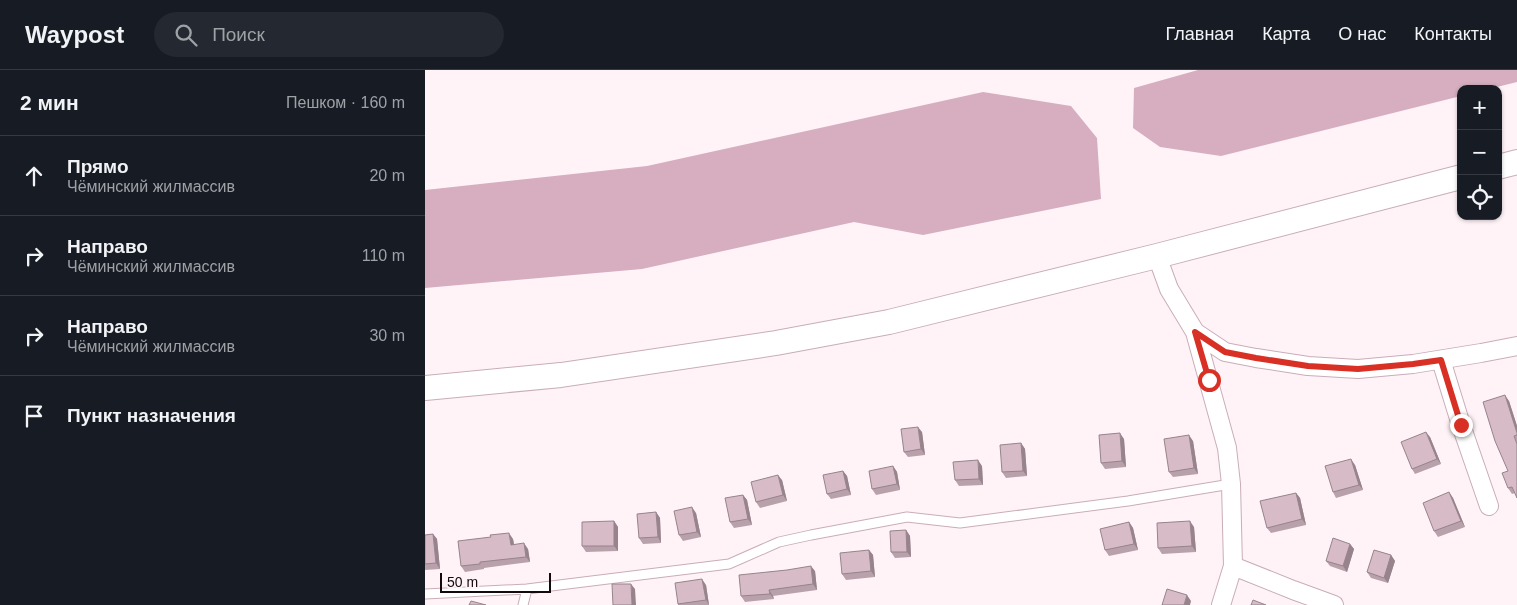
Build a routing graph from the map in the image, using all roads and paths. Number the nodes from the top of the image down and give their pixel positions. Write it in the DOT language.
graph roads {
  1 [pos="1517,162"];
  2 [pos="1502,166"];
  3 [pos="1457,178"];
  4 [pos="1157,256"];
  5 [pos="1195,332"];
  6 [pos="1517,346"];
  7 [pos="1441,360"];
  8 [pos="425,388"];
  9 [pos="1231,484"];
  10 [pos="1489,506"];
  11 [pos="1233,566"];
  12 [pos="527,590"];
  13 [pos="425,594"];
  14 [pos="523,605"];
  15 [pos="1221,605"];
  16 [pos="1334,605"];
  1 -- 2 [label="main road"];
  3 -- 4 [label="main road"];
  4 -- 5 [label="street"];
  4 -- 8 [label="main road"];
  5 -- 7 [label="street"];
  5 -- 9 [label="street"];
  6 -- 7 [label="street"];
  7 -- 10 [label="street"];
  9 -- 11 [label="street"];
  9 -- 12 [label="lane"];
  11 -- 15 [label="street"];
  11 -- 16 [label="street"];
  12 -- 13 [label="lane"];
  12 -- 14 [label="lane"];
}
